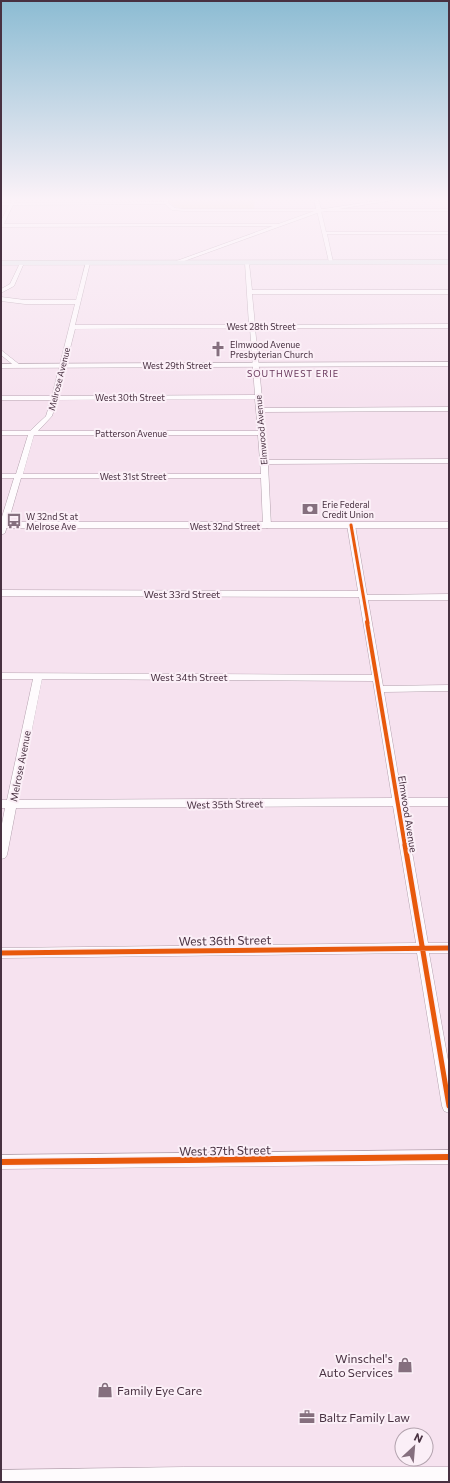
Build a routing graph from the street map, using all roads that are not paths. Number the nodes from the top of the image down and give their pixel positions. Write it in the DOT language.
graph roads {
  1 [pos="20,268"];
  2 [pos="87,268"];
  3 [pos="248,268"];
  4 [pos="1,292"];
  5 [pos="250,292"];
  6 [pos="449,292"];
  7 [pos="1,299"];
  8 [pos="79,302"];
  9 [pos="252,326"];
  10 [pos="449,326"];
  11 [pos="72,327"];
  12 [pos="1,352"];
  13 [pos="449,364"];
  14 [pos="63,365"];
  15 [pos="255,365"];
  16 [pos="1,366"];
  17 [pos="18,366"];
  18 [pos="258,397"];
  19 [pos="1,398"];
  20 [pos="55,398"];
  21 [pos="449,409"];
  22 [pos="259,410"];
  23 [pos="1,433"];
  24 [pos="32,433"];
  25 [pos="261,433"];
  26 [pos="449,461"];
  27 [pos="264,462"];
  28 [pos="1,476"];
  29 [pos="19,476"];
  30 [pos="265,476"];
  31 [pos="350,525"];
  32 [pos="449,525"];
  33 [pos="267,526"];
  34 [pos="2,528"];
  35 [pos="1,593"];
  36 [pos="363,596"];
  37 [pos="449,597"];
  38 [pos="1,676"];
  39 [pos="38,676"];
  40 [pos="377,683"];
  41 [pos="449,688"];
  42 [pos="397,802"];
  43 [pos="449,802"];
  44 [pos="1,804"];
  45 [pos="12,804"];
  46 [pos="1,855"];
  47 [pos="422,948"];
  48 [pos="449,948"];
  49 [pos="1,952"];
  50 [pos="449,1106"];
  51 [pos="449,1157"];
  52 [pos="1,1162"];
  53 [pos="449,1479"];
  54 [pos="1,1482"];
  1 -- 4 [label="street"];
  2 -- 8 [label="street, Melrose Avenue"];
  3 -- 5 [label="street, Elmwood Avenue"];
  5 -- 6 [label="street"];
  5 -- 9 [label="street, Elmwood Avenue"];
  7 -- 8 [label="street"];
  8 -- 11 [label="street, Melrose Avenue"];
  9 -- 10 [label="street, West 28th Street"];
  9 -- 11 [label="street, West 28th Street"];
  9 -- 15 [label="street, Elmwood Avenue"];
  11 -- 14 [label="street, Melrose Avenue"];
  12 -- 17 [label="street"];
  13 -- 15 [label="street, West 29th Street"];
  14 -- 15 [label="street, West 29th Street"];
  14 -- 17 [label="street, West 29th Street"];
  14 -- 20 [label="street, Melrose Avenue"];
  15 -- 18 [label="street, Elmwood Avenue"];
  16 -- 17 [label="street, West 29th Street"];
  18 -- 20 [label="street, West 30th Street"];
  18 -- 22 [label="street, Elmwood Avenue"];
  19 -- 20 [label="street, West 30th Street"];
  20 -- 24 [label="street, Melrose Avenue"];
  21 -- 22 [label="street"];
  22 -- 25 [label="street, Elmwood Avenue"];
  23 -- 24 [label="street, Patterson Avenue"];
  24 -- 25 [label="street, Patterson Avenue"];
  24 -- 29 [label="street, Melrose Avenue"];
  25 -- 27 [label="street, Elmwood Avenue"];
  26 -- 27 [label="street"];
  27 -- 30 [label="street, Elmwood Avenue"];
  28 -- 29 [label="street, West 31st Street"];
  29 -- 30 [label="street, West 31st Street"];
  29 -- 34 [label="street, Melrose Avenue"];
  30 -- 33 [label="street, Elmwood Avenue"];
  31 -- 32 [label="street, West 32nd Street"];
  31 -- 33 [label="street, West 32nd Street"];
  31 -- 36 [label="street, Elmwood Avenue"];
  33 -- 34 [label="street, West 32nd Street"];
  35 -- 36 [label="street, West 33rd Street"];
  36 -- 37 [label="street, West 33rd Street"];
  36 -- 40 [label="street, Elmwood Avenue"];
  38 -- 39 [label="street, West 34th Street"];
  39 -- 40 [label="street, West 34th Street"];
  39 -- 45 [label="street, Melrose Avenue"];
  40 -- 41 [label="street, West 34th Street"];
  40 -- 42 [label="street, Elmwood Avenue"];
  42 -- 43 [label="street, West 35th Street"];
  42 -- 45 [label="street, West 35th Street"];
  42 -- 47 [label="street, Elmwood Avenue"];
  44 -- 45 [label="street, West 35th Street"];
  45 -- 46 [label="street, Melrose Avenue"];
  47 -- 48 [label="street, West 36th Street"];
  47 -- 49 [label="street, West 36th Street"];
  47 -- 50 [label="street, Elmwood Avenue"];
  51 -- 52 [label="street, West 37th Street"];
  53 -- 54 [label="main road"];
}
